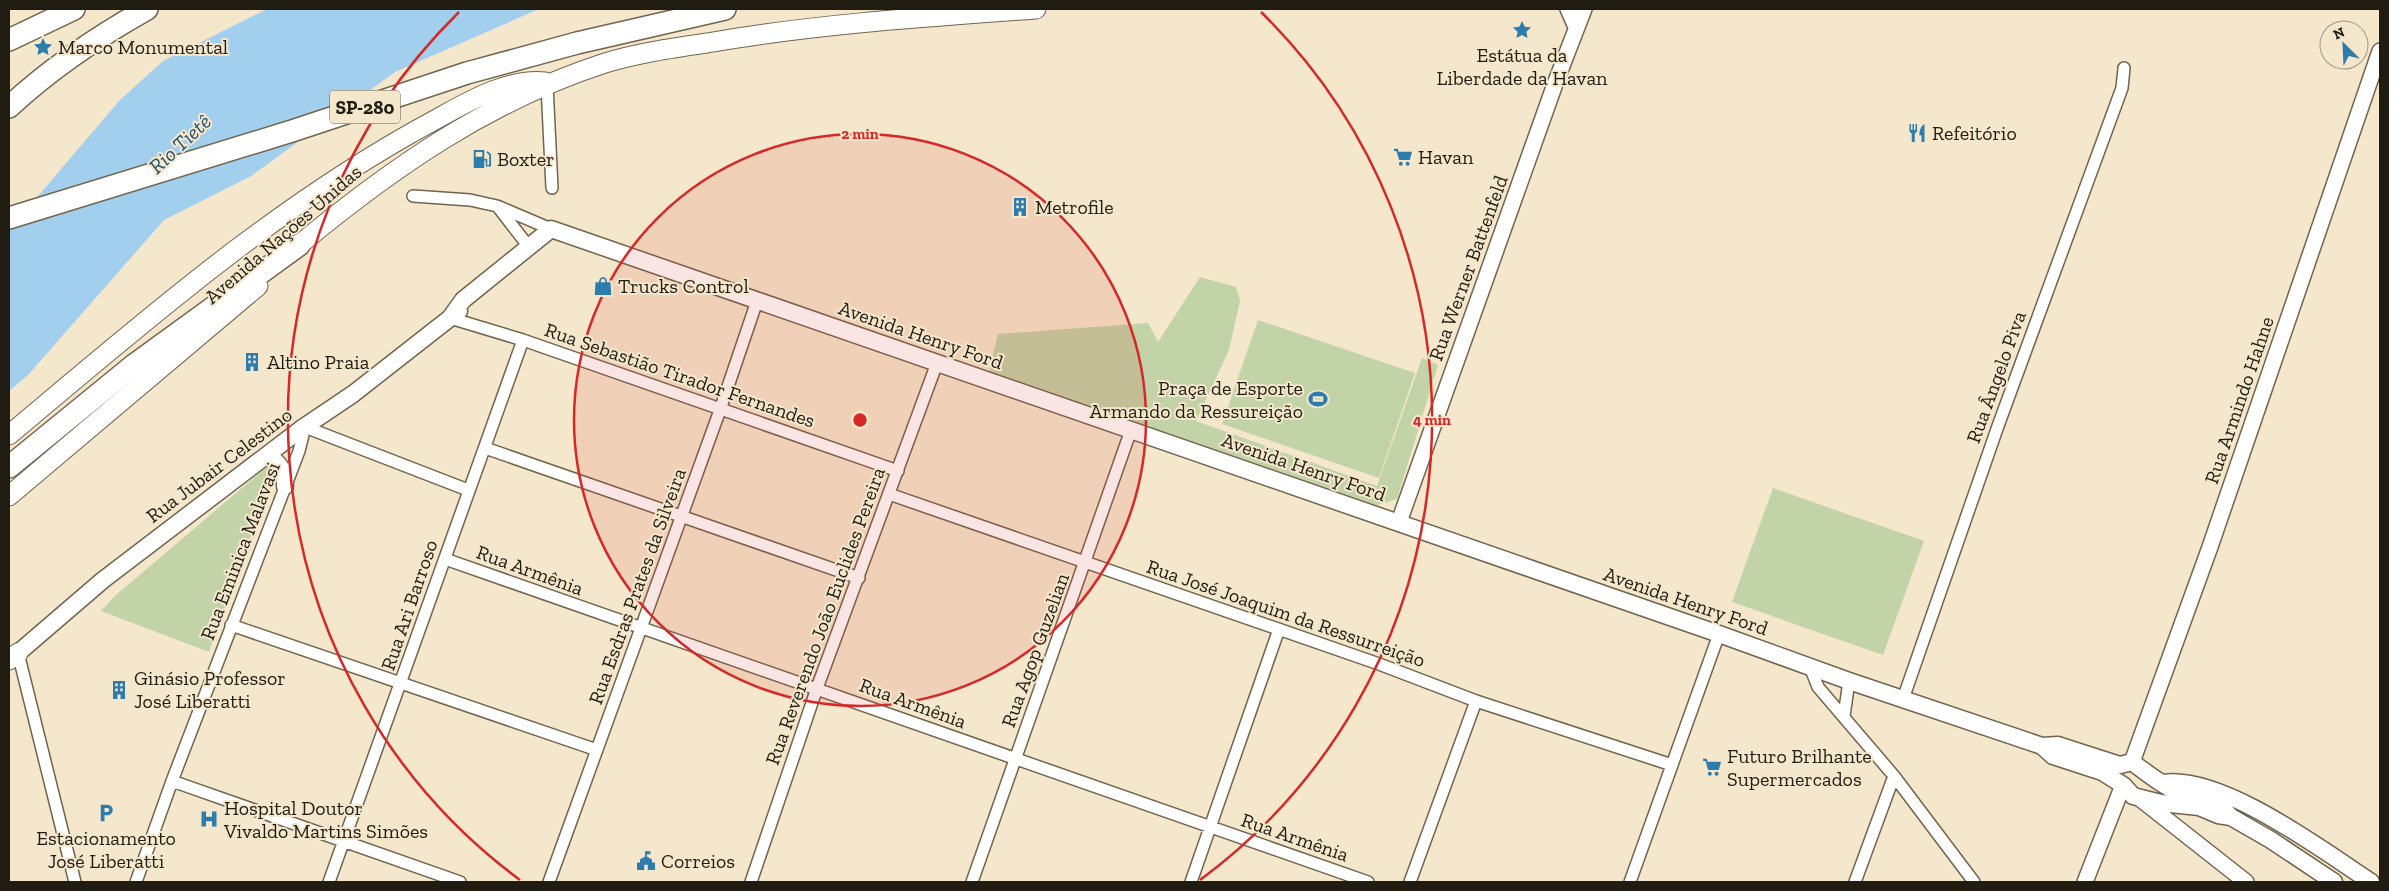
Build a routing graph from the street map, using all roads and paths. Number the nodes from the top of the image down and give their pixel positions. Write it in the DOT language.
graph roads {
  1 [pos="74,9"];
  2 [pos="147,9"];
  3 [pos="725,9"];
  4 [pos="1036,9"];
  5 [pos="1568,9"];
  6 [pos="1584,9"];
  7 [pos="1576,27"];
  8 [pos="9,40"];
  9 [pos="2380,51"];
  10 [pos="2124,68"];
  11 [pos="552,84"];
  12 [pos="9,107"];
  13 [pos="552,188"];
  14 [pos="413,196"];
  15 [pos="497,206"];
  16 [pos="9,218"];
  17 [pos="557,231"];
  18 [pos="299,245"];
  19 [pos="529,247"];
  20 [pos="757,300"];
  21 [pos="450,318"];
  22 [pos="522,340"];
  23 [pos="937,363"];
  24 [pos="720,410"];
  25 [pos="303,428"];
  26 [pos="1131,430"];
  27 [pos="9,435"];
  28 [pos="485,448"];
  29 [pos="268,455"];
  30 [pos="9,467"];
  31 [pos="898,471"];
  32 [pos="285,486"];
  33 [pos="468,490"];
  34 [pos="889,494"];
  35 [pos="9,496"];
  36 [pos="682,517"];
  37 [pos="1399,522"];
  38 [pos="445,559"];
  39 [pos="1086,562"];
  40 [pos="859,578"];
  41 [pos="232,625"];
  42 [pos="641,629"];
  43 [pos="1279,629"];
  44 [pos="1719,634"];
  45 [pos="12,655"];
  46 [pos="1810,667"];
  47 [pos="1849,681"];
  48 [pos="401,683"];
  49 [pos="817,688"];
  50 [pos="1904,699"];
  51 [pos="1476,701"];
  52 [pos="1844,716"];
  53 [pos="2042,746"];
  54 [pos="597,750"];
  55 [pos="1016,760"];
  56 [pos="2132,762"];
  57 [pos="1672,765"];
  58 [pos="1894,776"];
  59 [pos="172,781"];
  60 [pos="2159,781"];
  61 [pos="2131,793"];
  62 [pos="2231,817"];
  63 [pos="1212,827"];
  64 [pos="345,843"];
  65 [pos="75,882"];
  66 [pos="136,882"];
  67 [pos="329,882"];
  68 [pos="460,882"];
  69 [pos="549,882"];
  70 [pos="752,882"];
  71 [pos="972,882"];
  72 [pos="1191,882"];
  73 [pos="1368,882"];
  74 [pos="1410,882"];
  75 [pos="1630,882"];
  76 [pos="1855,882"];
  77 [pos="1974,882"];
  78 [pos="2085,882"];
  79 [pos="2246,882"];
  80 [pos="2334,882"];
  81 [pos="2371,882"];
  1 -- 8 [label="highway"];
  2 -- 12 [label="highway"];
  3 -- 16 [label="highway, SP-280"];
  4 -- 11 [label="main road, Avenida Nações Unidas"];
  5 -- 7 [label="street"];
  6 -- 7 [label="street, Rua Werner Battenfeld"];
  7 -- 37 [label="street, Rua Werner Battenfeld"];
  9 -- 56 [label="street, Rua Armindo Hahne"];
  10 -- 50 [label="street, Rua Ângelo Piva"];
  11 -- 13 [label="street"];
  11 -- 18 [label="main road, Avenida Nações Unidas"];
  11 -- 27 [label="main road"];
  14 -- 15 [label="street, Avenida Henry Ford"];
  15 -- 17 [label="street, Avenida Henry Ford"];
  15 -- 19 [label="street"];
  17 -- 19 [label="main road, Rua Jubair Celestino"];
  17 -- 20 [label="main road, Avenida Henry Ford"];
  17 -- 21 [label="main road, Rua Jubair Celestino"];
  18 -- 30 [label="highway"];
  18 -- 35 [label="main road, Avenida Nações Unidas"];
  19 -- 21 [label="main road, Rua Jubair Celestino"];
  20 -- 23 [label="main road, Avenida Henry Ford"];
  20 -- 24 [label="street, Rua Esdras Prates da Silveira"];
  21 -- 22 [label="street, Rua Sebastião Tirador Fernandes"];
  21 -- 25 [label="main road, Rua Jubair Celestino"];
  22 -- 24 [label="street, Rua Sebastião Tirador Fernandes"];
  22 -- 28 [label="street, Rua Ari Barroso"];
  23 -- 26 [label="main road, Avenida Henry Ford"];
  23 -- 31 [label="street, Rua Reverendo João Euclides Pereira"];
  24 -- 31 [label="street, Rua Sebastião Tirador Fernandes"];
  24 -- 36 [label="street, Rua Esdras Prates da Silveira"];
  25 -- 29 [label="main road, Rua Jubair Celestino"];
  25 -- 32 [label="street, Rua Eminica Malavasi"];
  25 -- 33 [label="street"];
  26 -- 37 [label="main road, Avenida Henry Ford"];
  26 -- 39 [label="street, Rua Agop Guzelian"];
  28 -- 33 [label="street, Rua Ari Barroso"];
  28 -- 36 [label="street"];
  29 -- 32 [label="main road"];
  29 -- 45 [label="main road, Rua Jubair Celestino"];
  31 -- 34 [label="street, Rua Reverendo João Euclides Pereira"];
  32 -- 41 [label="street, Rua Eminica Malavasi"];
  33 -- 38 [label="street, Rua Ari Barroso"];
  34 -- 39 [label="street, Rua José Joaquim da Ressurreição"];
  34 -- 40 [label="street, Rua Reverendo João Euclides Pereira"];
  36 -- 40 [label="street"];
  36 -- 42 [label="street, Rua Esdras Prates da Silveira"];
  37 -- 44 [label="main road, Avenida Henry Ford"];
  38 -- 42 [label="street, Rua Armênia"];
  38 -- 48 [label="street, Rua Ari Barroso"];
  39 -- 43 [label="street, Rua José Joaquim da Ressurreição"];
  39 -- 55 [label="street, Rua Agop Guzelian"];
  40 -- 49 [label="street, Rua Reverendo João Euclides Pereira"];
  41 -- 48 [label="street"];
  41 -- 59 [label="street, Rua Eminica Malavasi"];
  42 -- 49 [label="street, Rua Armênia"];
  42 -- 54 [label="street, Rua Esdras Prates da Silveira"];
  43 -- 51 [label="street, Rua José Joaquim da Ressurreição"];
  43 -- 63 [label="street"];
  44 -- 46 [label="main road, Avenida Henry Ford"];
  44 -- 57 [label="street"];
  45 -- 65 [label="street"];
  46 -- 47 [label="main road, Avenida Henry Ford"];
  46 -- 52 [label="street"];
  47 -- 50 [label="main road, Avenida Henry Ford"];
  47 -- 52 [label="street"];
  48 -- 54 [label="street"];
  48 -- 64 [label="street, Rua Ari Barroso"];
  49 -- 55 [label="street, Rua Armênia"];
  49 -- 70 [label="street, Rua Reverendo João Euclides Pereira"];
  50 -- 53 [label="main road, Avenida Henry Ford"];
  51 -- 57 [label="street, Rua José Joaquim da Ressurreição"];
  51 -- 74 [label="street"];
  52 -- 58 [label="street"];
  53 -- 56 [label="main road, Avenida Henry Ford"];
  53 -- 61 [label="main road, Avenida Henry Ford"];
  54 -- 69 [label="street, Rua Esdras Prates da Silveira"];
  55 -- 63 [label="street, Rua Armênia"];
  55 -- 71 [label="street, Rua Agop Guzelian"];
  56 -- 60 [label="main road"];
  57 -- 75 [label="street"];
  58 -- 76 [label="street"];
  58 -- 77 [label="street"];
  59 -- 64 [label="street"];
  59 -- 66 [label="street, Rua Eminica Malavasi"];
  60 -- 61 [label="main road"];
  60 -- 62 [label="main road"];
  60 -- 81 [label="main road"];
  61 -- 62 [label="main road"];
  61 -- 78 [label="street"];
  61 -- 79 [label="street, Avenida Henry Ford"];
  62 -- 80 [label="main road"];
  63 -- 72 [label="street"];
  63 -- 73 [label="street, Rua Armênia"];
  64 -- 67 [label="street, Rua Ari Barroso"];
  64 -- 68 [label="street"];
}
